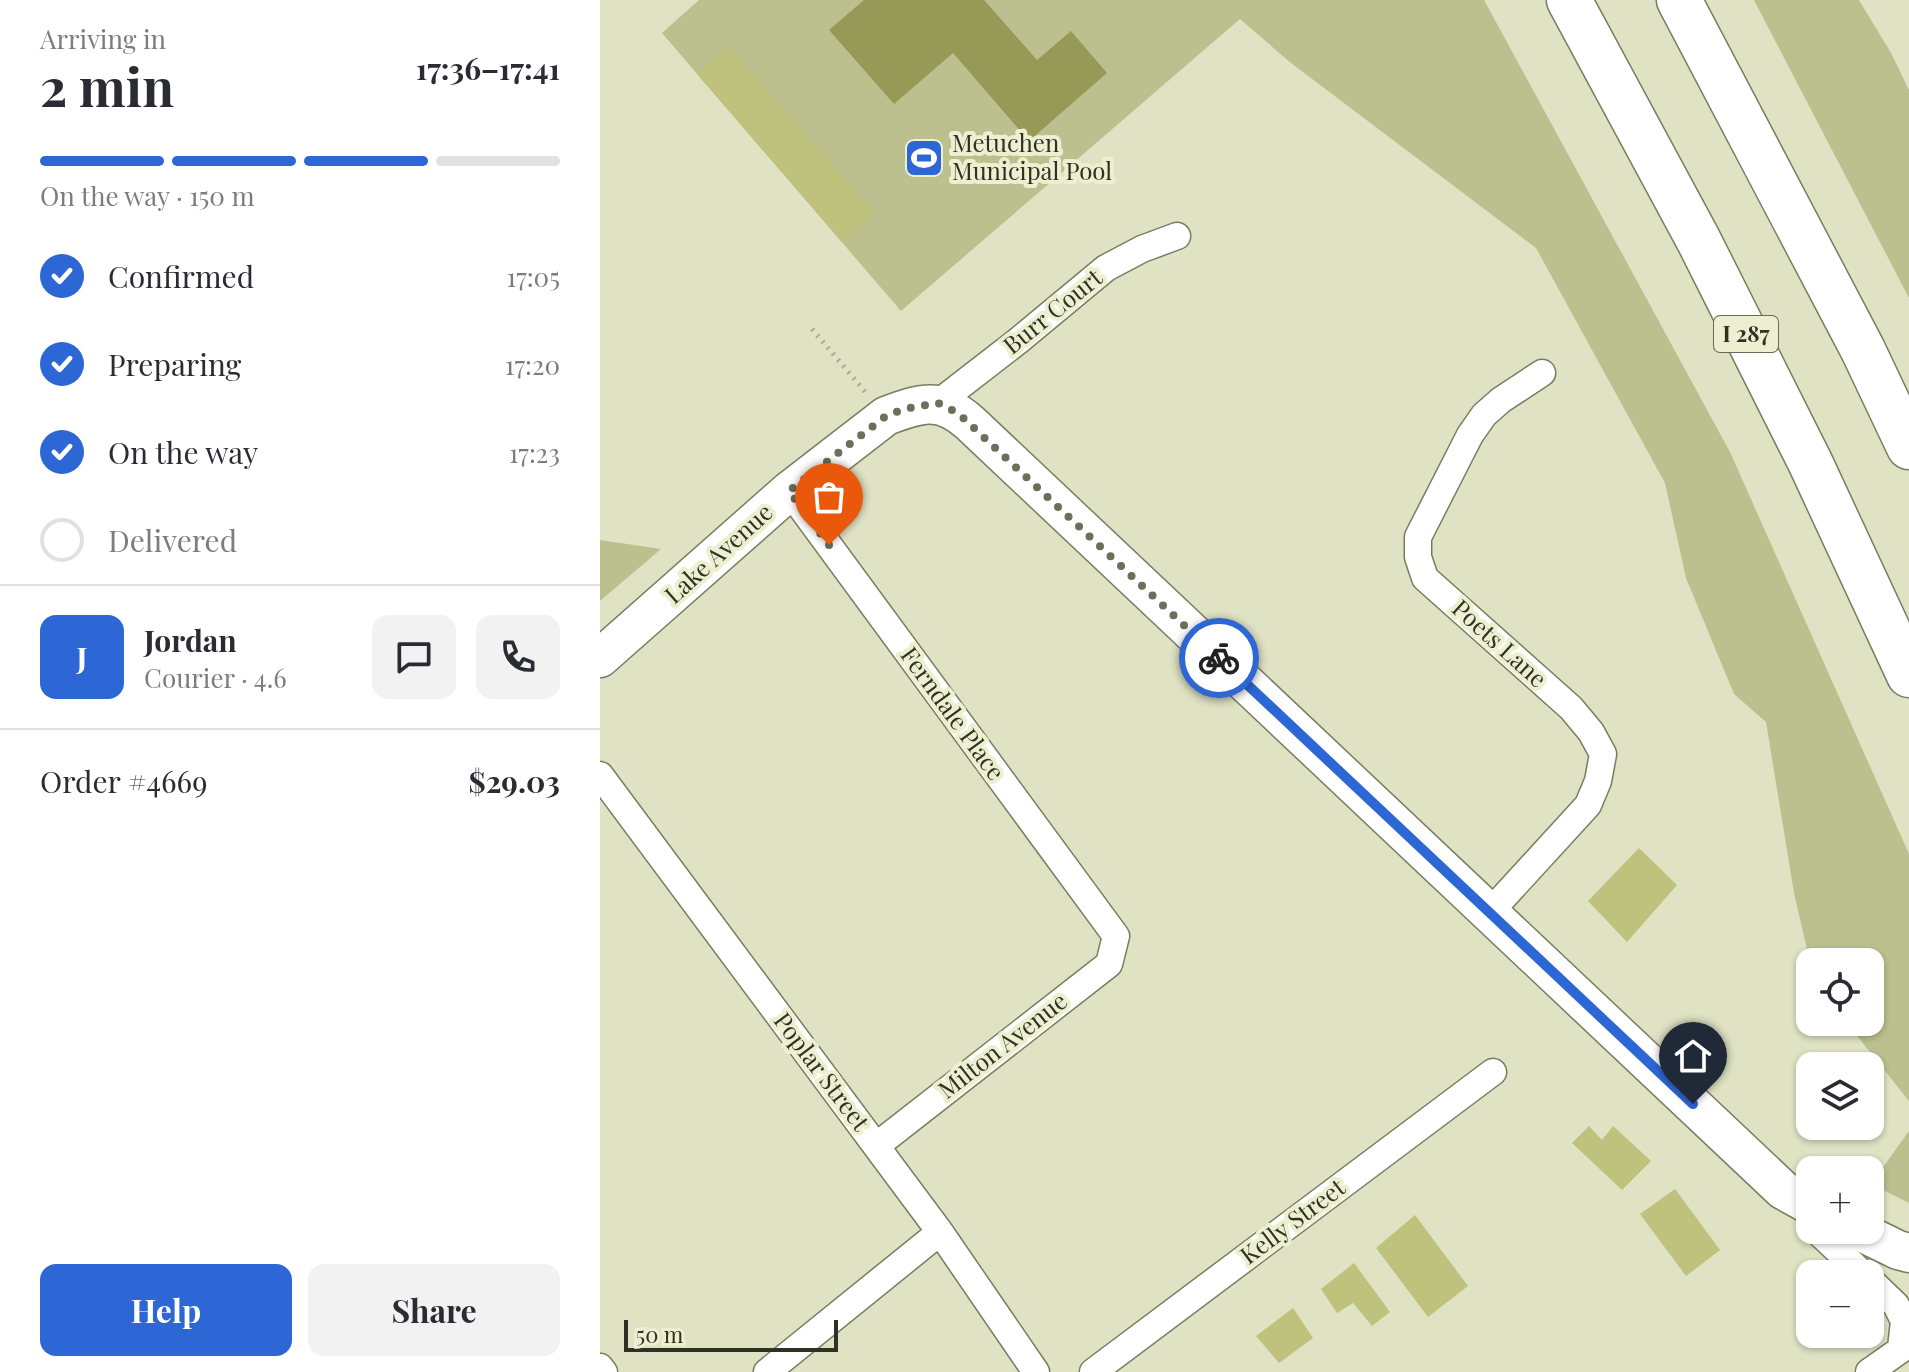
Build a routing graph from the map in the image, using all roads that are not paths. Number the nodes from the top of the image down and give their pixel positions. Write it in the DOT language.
graph roads {
  1 [pos="1569,0"];
  2 [pos="1679,0"];
  3 [pos="1177,236"];
  4 [pos="1542,373"];
  5 [pos="915,408"];
  6 [pos="1909,447"];
  7 [pos="789,491"];
  8 [pos="600,658"];
  9 [pos="1909,675"];
  10 [pos="600,775"];
  11 [pos="1490,912"];
  12 [pos="1116,936"];
  13 [pos="1493,1072"];
  14 [pos="876,1146"];
  15 [pos="1796,1196"];
  16 [pos="940,1232"];
  17 [pos="1884,1243"];
  18 [pos="1831,1244"];
  19 [pos="1909,1253"];
  20 [pos="1848,1260"];
  21 [pos="1884,1293"];
  22 [pos="1905,1346"];
  23 [pos="600,1367"];
  24 [pos="604,1372"];
  25 [pos="767,1372"];
  26 [pos="1036,1372"];
  27 [pos="1093,1372"];
  28 [pos="1869,1372"];
  1 -- 9 [label="highway, I 287"];
  2 -- 6 [label="highway"];
  3 -- 5 [label="street, Burr Court"];
  4 -- 11 [label="street, Poets Lane"];
  5 -- 7 [label="street, Lake Avenue"];
  5 -- 11 [label="street"];
  7 -- 8 [label="street, Lake Avenue"];
  7 -- 12 [label="street, Ferndale Place"];
  10 -- 14 [label="street, Poplar Street"];
  11 -- 15 [label="street"];
  12 -- 14 [label="street, Milton Avenue"];
  13 -- 27 [label="street, Kelly Street"];
  14 -- 16 [label="street, Poplar Street"];
  16 -- 25 [label="street"];
  16 -- 26 [label="street, Poplar Street"];
  17 -- 19 [label="street"];
  18 -- 20 [label="street"];
  21 -- 22 [label="street"];
  22 -- 28 [label="street"];
  23 -- 24 [label="street"];
}
